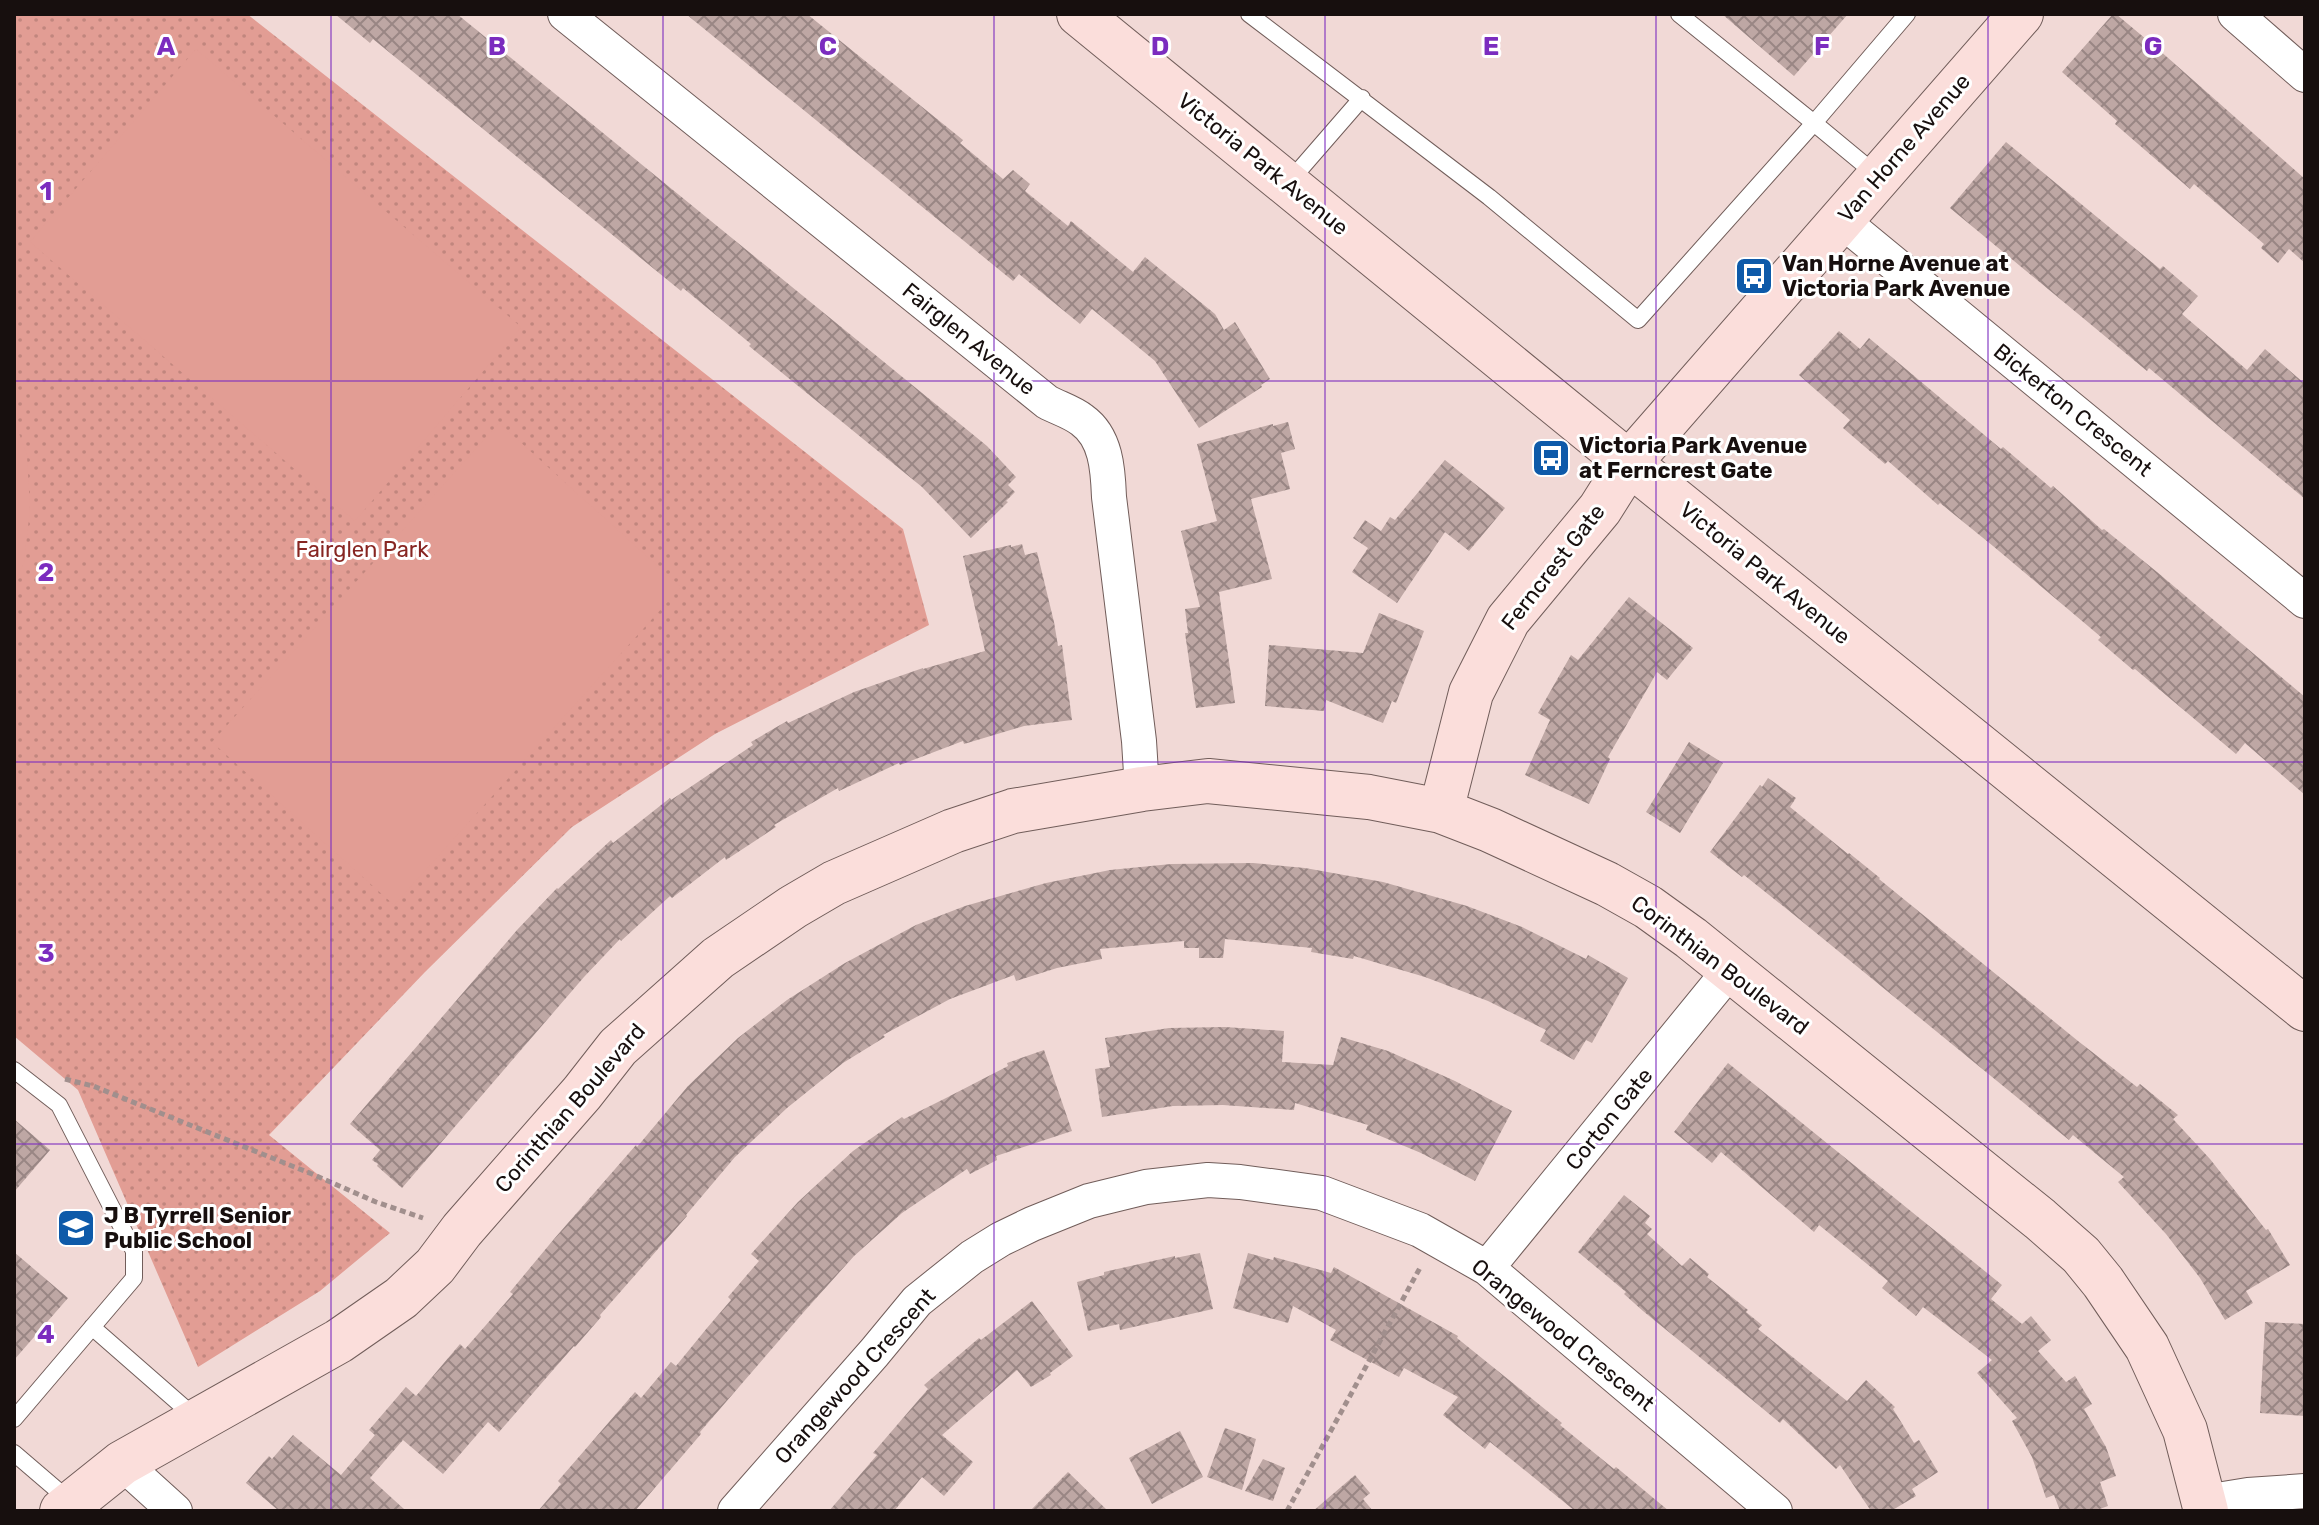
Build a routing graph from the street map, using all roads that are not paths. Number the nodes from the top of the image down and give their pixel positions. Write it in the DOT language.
graph roads {
  1 [pos="565,14"];
  2 [pos="1079,14"];
  3 [pos="1249,14"];
  4 [pos="1679,14"];
  5 [pos="1907,14"];
  6 [pos="2021,14"];
  7 [pos="2235,14"];
  8 [pos="2305,75"];
  9 [pos="1362,98"];
  10 [pos="1814,123"];
  11 [pos="1879,177"];
  12 [pos="1287,184"];
  13 [pos="1841,220"];
  14 [pos="1629,463"];
  15 [pos="2305,601"];
  16 [pos="1142,789"];
  17 [pos="1441,811"];
  18 [pos="1731,969"];
  19 [pos="2305,1009"];
  20 [pos="14,1070"];
  21 [pos="1487,1268"];
  22 [pos="92,1327"];
  23 [pos="14,1419"];
  24 [pos="199,1420"];
  25 [pos="14,1453"];
  26 [pos="122,1463"];
  27 [pos="2305,1491"];
  28 [pos="2206,1506"];
  29 [pos="66,1507"];
  30 [pos="175,1511"];
  31 [pos="735,1511"];
  32 [pos="1775,1511"];
  1 -- 16 [label="street, Fairglen Avenue"];
  2 -- 12 [label="street, Victoria Park Avenue"];
  3 -- 9 [label="lane"];
  4 -- 10 [label="lane"];
  5 -- 10 [label="lane"];
  6 -- 11 [label="street, Van Horne Avenue"];
  7 -- 8 [label="street"];
  9 -- 10 [label="lane"];
  9 -- 12 [label="lane"];
  10 -- 11 [label="lane"];
  11 -- 13 [label="street, Van Horne Avenue"];
  12 -- 14 [label="street, Victoria Park Avenue"];
  13 -- 14 [label="street, Van Horne Avenue"];
  13 -- 15 [label="street, Bickerton Crescent"];
  14 -- 17 [label="street, Ferncrest Gate"];
  14 -- 19 [label="street, Victoria Park Avenue"];
  16 -- 17 [label="street, Corinthian Boulevard"];
  16 -- 24 [label="street, Corinthian Boulevard"];
  17 -- 18 [label="street, Corinthian Boulevard"];
  18 -- 21 [label="street, Corton Gate"];
  18 -- 28 [label="street, Corinthian Boulevard"];
  20 -- 22 [label="lane"];
  21 -- 31 [label="street, Orangewood Crescent"];
  21 -- 32 [label="street, Orangewood Crescent"];
  22 -- 23 [label="lane"];
  22 -- 24 [label="lane"];
  24 -- 26 [label="street, Corinthian Boulevard"];
  25 -- 29 [label="lane"];
  26 -- 29 [label="street, Corinthian Boulevard"];
  26 -- 30 [label="street"];
  27 -- 28 [label="street"];
}
